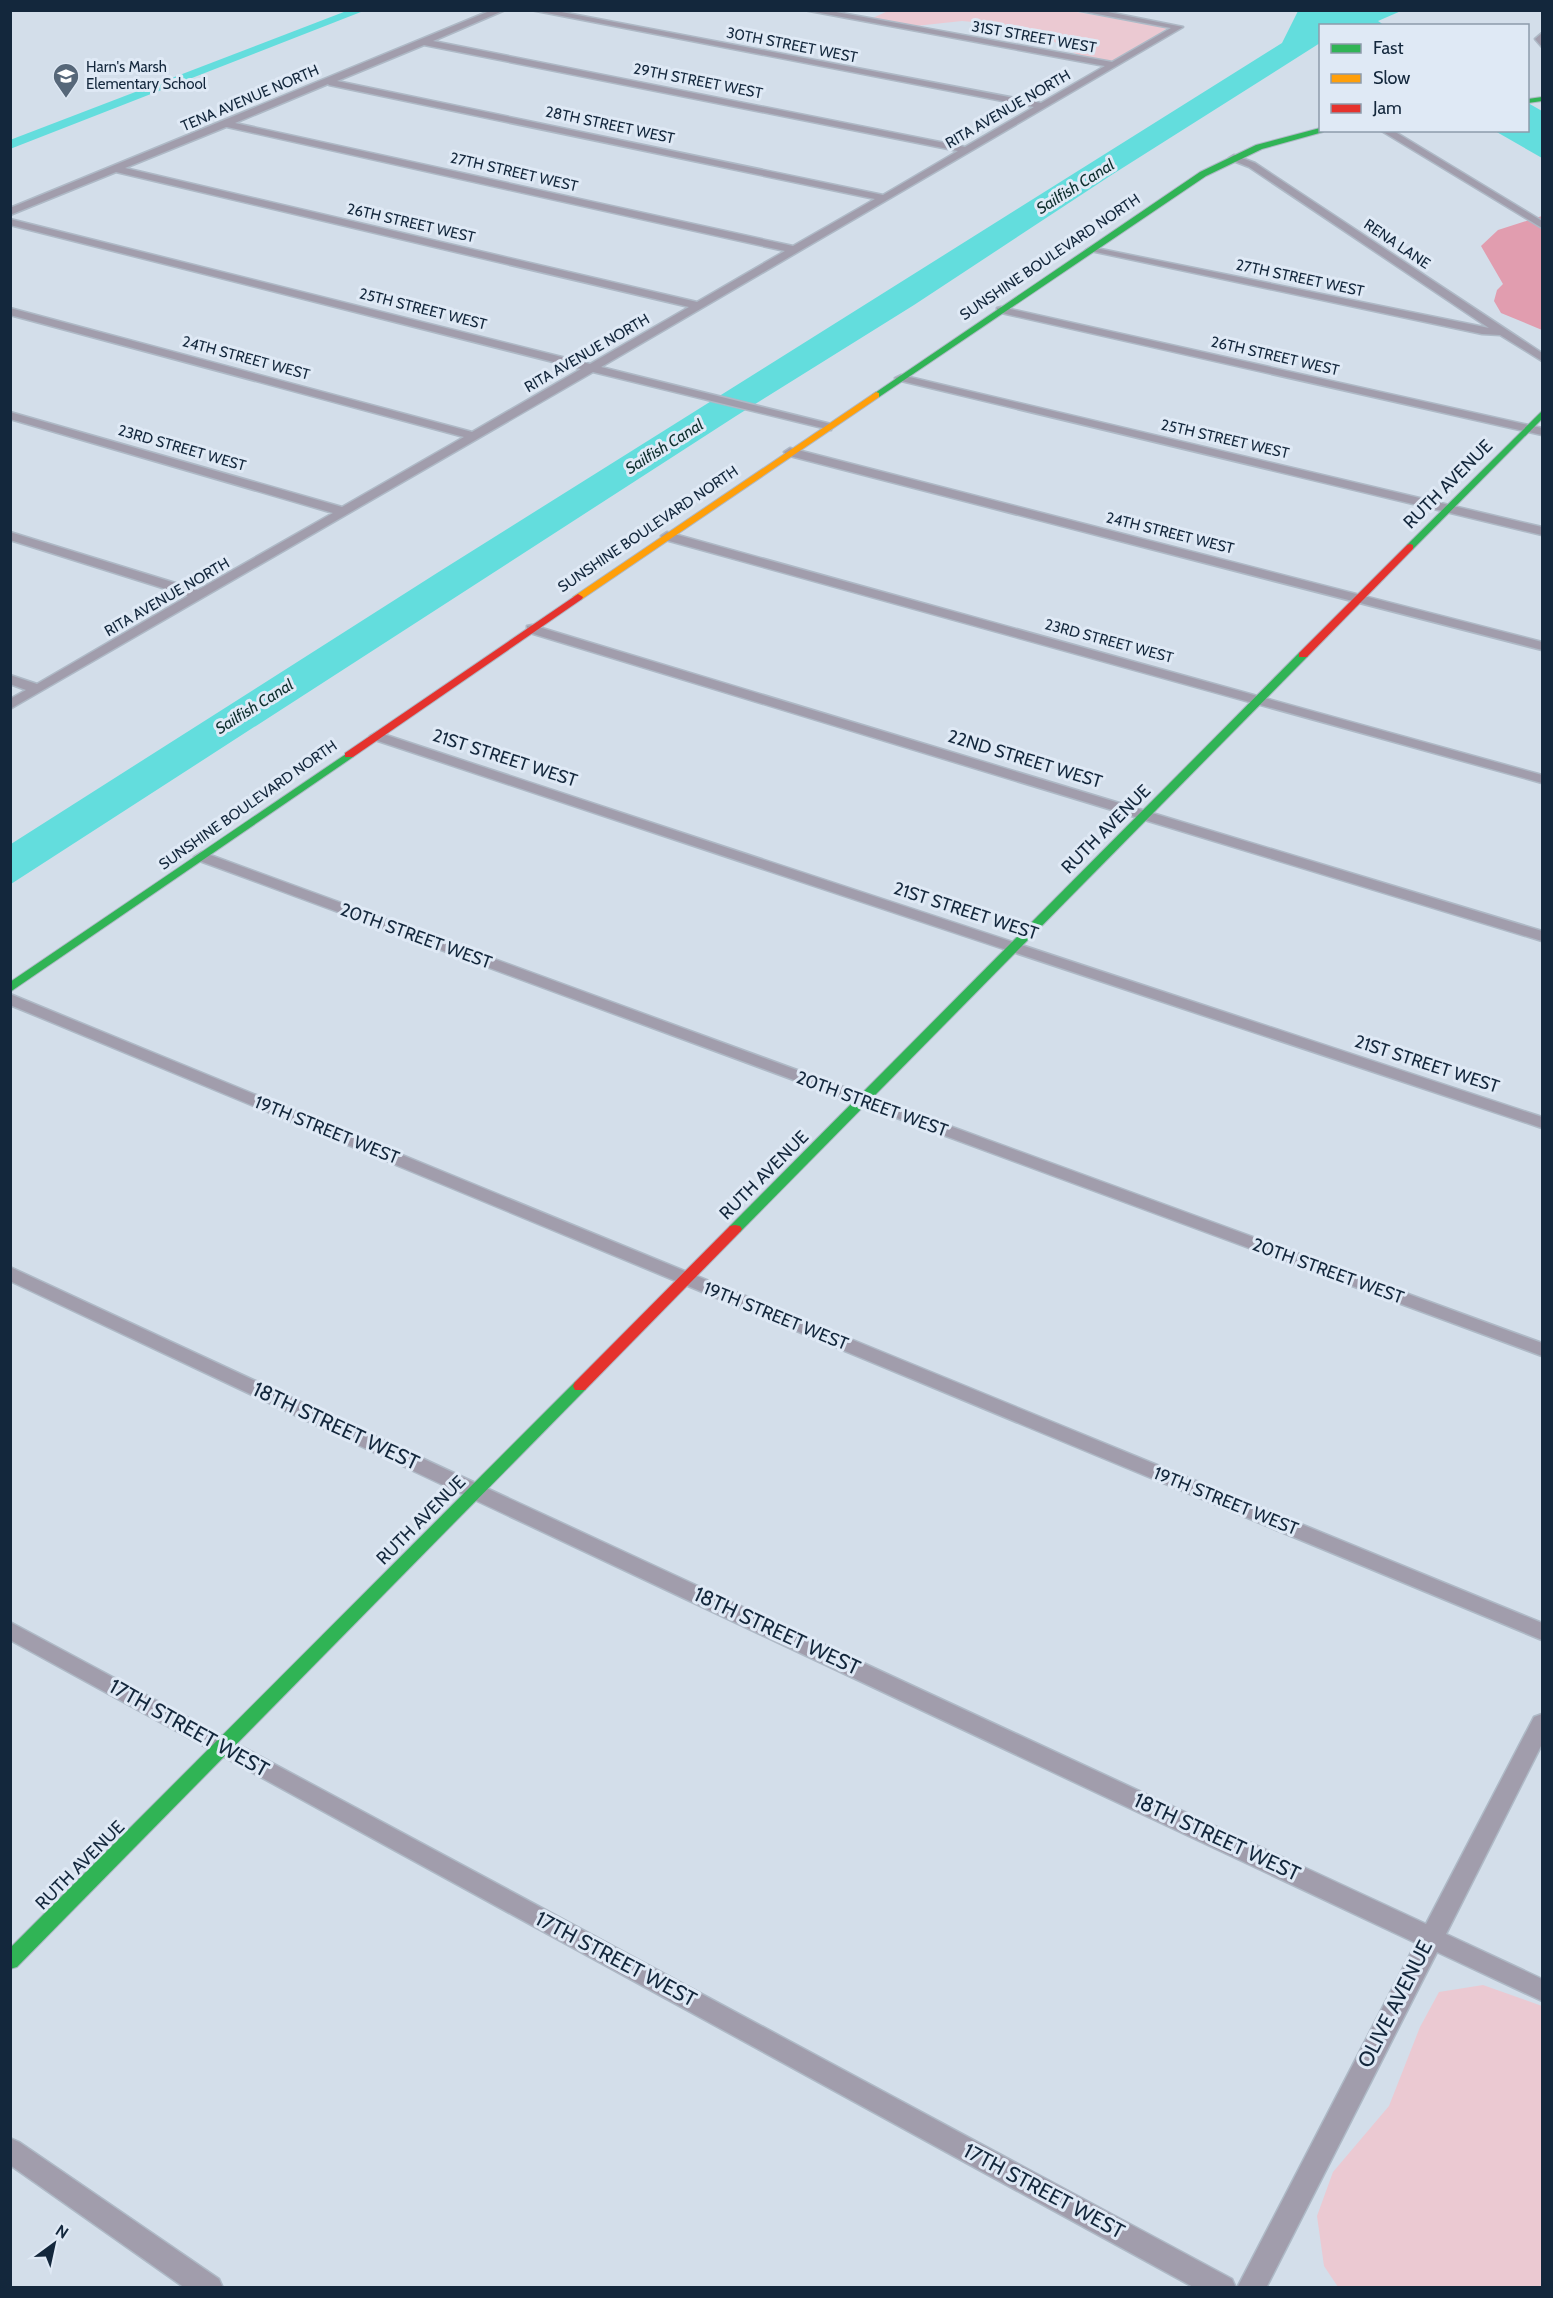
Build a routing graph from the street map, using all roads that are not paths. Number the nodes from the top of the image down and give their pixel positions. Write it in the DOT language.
graph roads {
  1 [pos="501,10"];
  2 [pos="536,10"];
  3 [pos="808,10"];
  4 [pos="1080,10"];
  5 [pos="1542,36"];
  6 [pos="423,42"];
  7 [pos="1542,44"];
  8 [pos="1114,65"];
  9 [pos="328,82"];
  10 [pos="1043,106"];
  11 [pos="227,124"];
  12 [pos="1319,130"];
  13 [pos="1387,132"];
  14 [pos="967,150"];
  15 [pos="1234,158"];
  16 [pos="116,169"];
  17 [pos="885,198"];
  18 [pos="10,212"];
  19 [pos="10,222"];
  20 [pos="1542,225"];
  21 [pos="1090,249"];
  22 [pos="795,250"];
  23 [pos="699,306"];
  24 [pos="1001,310"];
  25 [pos="10,311"];
  26 [pos="1503,332"];
  27 [pos="1542,358"];
  28 [pos="591,368"];
  29 [pos="901,378"];
  30 [pos="1542,414"];
  31 [pos="10,415"];
  32 [pos="827,427"];
  33 [pos="1528,429"];
  34 [pos="1542,432"];
  35 [pos="474,436"];
  36 [pos="790,452"];
  37 [pos="1448,509"];
  38 [pos="344,512"];
  39 [pos="1542,531"];
  40 [pos="10,536"];
  41 [pos="666,536"];
  42 [pos="199,595"];
  43 [pos="1359,599"];
  44 [pos="532,630"];
  45 [pos="1542,646"];
  46 [pos="10,680"];
  47 [pos="38,689"];
  48 [pos="1259,700"];
  49 [pos="10,705"];
  50 [pos="377,736"];
  51 [pos="1542,779"];
  52 [pos="1145,815"];
  53 [pos="202,857"];
  54 [pos="1542,936"];
  55 [pos="1014,948"];
  56 [pos="10,988"];
  57 [pos="10,999"];
  58 [pos="863,1100"];
  59 [pos="1542,1123"];
  60 [pos="10,1273"];
  61 [pos="686,1279"];
  62 [pos="1542,1350"];
  63 [pos="476,1491"];
  64 [pos="10,1630"];
  65 [pos="1542,1632"];
  66 [pos="1542,1723"];
  67 [pos="223,1746"];
  68 [pos="1430,1937"];
  69 [pos="10,1960"];
  70 [pos="1542,1990"];
  71 [pos="10,2150"];
  72 [pos="209,2288"];
  73 [pos="1222,2288"];
  74 [pos="1251,2288"];
  1 -- 6 [label="street, TENA AVENUE NORTH"];
  2 -- 10 [label="street, 30TH STREET WEST"];
  3 -- 8 [label="street, 31ST STREET WEST"];
  4 -- 8 [label="street, RITA AVENUE NORTH"];
  5 -- 7 [label="street"];
  6 -- 9 [label="street, TENA AVENUE NORTH"];
  6 -- 14 [label="street, 29TH STREET WEST"];
  8 -- 10 [label="street, RITA AVENUE NORTH"];
  9 -- 11 [label="street, TENA AVENUE NORTH"];
  9 -- 17 [label="street, 28TH STREET WEST"];
  10 -- 14 [label="street, RITA AVENUE NORTH"];
  11 -- 16 [label="street, TENA AVENUE NORTH"];
  11 -- 22 [label="street, 27TH STREET WEST"];
  12 -- 15 [label="street, SUNSHINE BOULEVARD NORTH"];
  13 -- 20 [label="street"];
  14 -- 17 [label="street, RITA AVENUE NORTH"];
  15 -- 21 [label="street, SUNSHINE BOULEVARD NORTH"];
  15 -- 26 [label="street, RENA LANE"];
  16 -- 18 [label="street, TENA AVENUE NORTH"];
  16 -- 23 [label="street, 26TH STREET WEST"];
  17 -- 22 [label="street, RITA AVENUE NORTH"];
  19 -- 28 [label="street, 25TH STREET WEST"];
  21 -- 24 [label="street, SUNSHINE BOULEVARD NORTH"];
  21 -- 26 [label="street, 27TH STREET WEST"];
  22 -- 23 [label="street, RITA AVENUE NORTH"];
  23 -- 28 [label="street, RITA AVENUE NORTH"];
  24 -- 29 [label="street, SUNSHINE BOULEVARD NORTH"];
  24 -- 33 [label="street, 26TH STREET WEST"];
  25 -- 35 [label="street, 24TH STREET WEST"];
  26 -- 27 [label="street, RENA LANE"];
  28 -- 32 [label="street, 25TH STREET WEST"];
  28 -- 35 [label="street, RITA AVENUE NORTH"];
  29 -- 32 [label="street, SUNSHINE BOULEVARD NORTH"];
  29 -- 37 [label="street, 25TH STREET WEST"];
  30 -- 33 [label="street, RUTH AVENUE"];
  31 -- 38 [label="street, 23RD STREET WEST"];
  32 -- 36 [label="street, SUNSHINE BOULEVARD NORTH"];
  33 -- 34 [label="street, 26TH STREET WEST"];
  33 -- 37 [label="street, RUTH AVENUE"];
  35 -- 38 [label="street, RITA AVENUE NORTH"];
  36 -- 41 [label="street, SUNSHINE BOULEVARD NORTH"];
  36 -- 43 [label="street, 24TH STREET WEST"];
  37 -- 39 [label="street, 25TH STREET WEST"];
  37 -- 43 [label="street, RUTH AVENUE"];
  38 -- 42 [label="street, RITA AVENUE NORTH"];
  40 -- 42 [label="street"];
  41 -- 44 [label="street, SUNSHINE BOULEVARD NORTH"];
  41 -- 48 [label="street, 23RD STREET WEST"];
  42 -- 47 [label="street, RITA AVENUE NORTH"];
  43 -- 45 [label="street, 24TH STREET WEST"];
  43 -- 48 [label="street, RUTH AVENUE"];
  44 -- 50 [label="street, SUNSHINE BOULEVARD NORTH"];
  44 -- 52 [label="street, 22ND STREET WEST"];
  46 -- 47 [label="street"];
  47 -- 49 [label="street, RITA AVENUE NORTH"];
  48 -- 51 [label="street, 23RD STREET WEST"];
  48 -- 52 [label="street, RUTH AVENUE"];
  50 -- 53 [label="street, SUNSHINE BOULEVARD NORTH"];
  50 -- 55 [label="street, 21ST STREET WEST"];
  52 -- 54 [label="street, 22ND STREET WEST"];
  52 -- 55 [label="street, RUTH AVENUE"];
  53 -- 56 [label="street, SUNSHINE BOULEVARD NORTH"];
  53 -- 58 [label="street, 20TH STREET WEST"];
  55 -- 58 [label="street, RUTH AVENUE"];
  55 -- 59 [label="street, 21ST STREET WEST"];
  57 -- 61 [label="street, 19TH STREET WEST"];
  58 -- 61 [label="street, RUTH AVENUE"];
  58 -- 62 [label="street, 20TH STREET WEST"];
  60 -- 63 [label="street, 18TH STREET WEST"];
  61 -- 63 [label="street, RUTH AVENUE"];
  61 -- 65 [label="street, 19TH STREET WEST"];
  63 -- 67 [label="street, RUTH AVENUE"];
  63 -- 68 [label="street, 18TH STREET WEST"];
  64 -- 67 [label="street, 17TH STREET WEST"];
  66 -- 68 [label="street, OLIVE AVENUE"];
  67 -- 69 [label="street, RUTH AVENUE"];
  67 -- 73 [label="street, 17TH STREET WEST"];
  68 -- 70 [label="street, 18TH STREET WEST"];
  68 -- 74 [label="street, OLIVE AVENUE"];
  71 -- 72 [label="street"];
}
